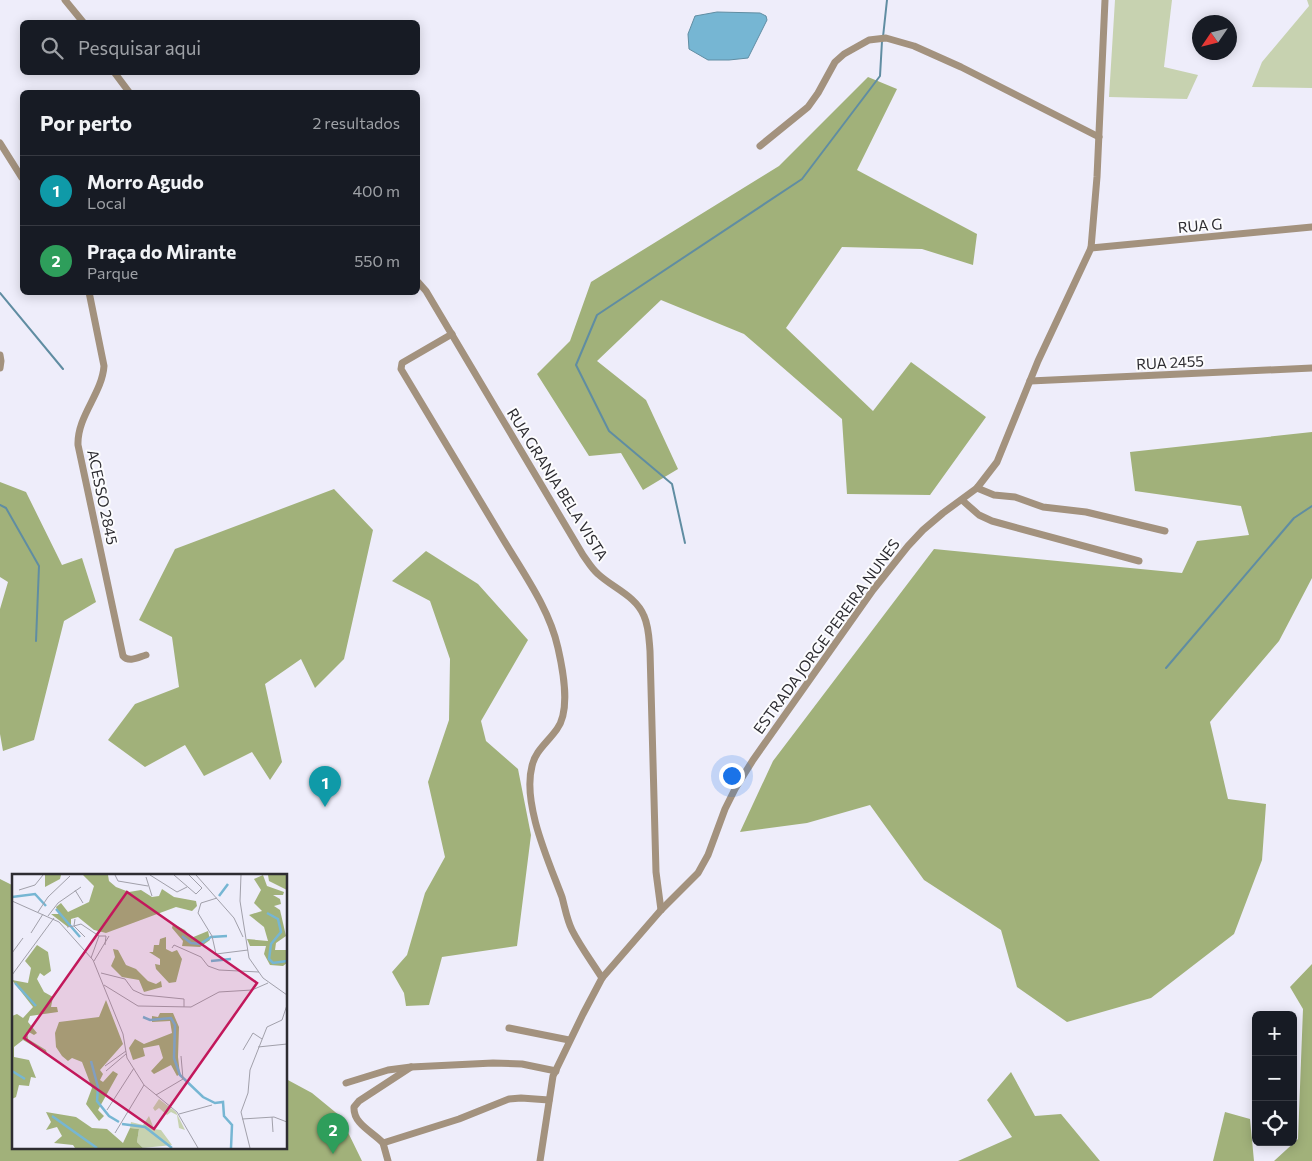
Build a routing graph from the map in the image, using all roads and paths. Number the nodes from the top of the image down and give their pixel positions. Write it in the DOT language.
graph roads {
  1 [pos="66,0"];
  2 [pos="1105,0"];
  3 [pos="82,20"];
  4 [pos="116,75"];
  5 [pos="128,90"];
  6 [pos="1099,137"];
  7 [pos="0,142"];
  8 [pos="760,146"];
  9 [pos="20,175"];
  10 [pos="1312,227"];
  11 [pos="1091,248"];
  12 [pos="420,284"];
  13 [pos="90,295"];
  14 [pos="452,334"];
  15 [pos="0,355"];
  16 [pos="0,368"];
  17 [pos="1312,368"];
  18 [pos="1030,381"];
  19 [pos="977,488"];
  20 [pos="962,500"];
  21 [pos="1164,531"];
  22 [pos="1139,561"];
  23 [pos="146,655"];
  24 [pos="660,910"];
  25 [pos="602,978"];
  26 [pos="510,1028"];
  27 [pos="569,1040"];
  28 [pos="411,1067"];
  29 [pos="556,1071"];
  30 [pos="346,1083"];
  31 [pos="548,1100"];
  32 [pos="383,1143"];
  33 [pos="388,1161"];
  34 [pos="540,1161"];
  1 -- 3 [label="street"];
  2 -- 6 [label="street, ESTRADA JORGE PEREIRA NUNES"];
  4 -- 5 [label="street"];
  6 -- 8 [label="street"];
  6 -- 11 [label="street, ESTRADA JORGE PEREIRA NUNES"];
  7 -- 9 [label="street"];
  10 -- 11 [label="street, RUA G"];
  11 -- 18 [label="street, ESTRADA JORGE PEREIRA NUNES"];
  12 -- 14 [label="street, RUA GRANJA BELA VISTA"];
  13 -- 23 [label="street, ACESSO 2845"];
  14 -- 24 [label="street, RUA GRANJA BELA VISTA"];
  14 -- 25 [label="street"];
  15 -- 16 [label="street"];
  17 -- 18 [label="street, RUA 2455"];
  18 -- 19 [label="street, ESTRADA JORGE PEREIRA NUNES"];
  19 -- 20 [label="street, ESTRADA JORGE PEREIRA NUNES"];
  19 -- 21 [label="street"];
  20 -- 22 [label="street"];
  20 -- 24 [label="street, ESTRADA JORGE PEREIRA NUNES"];
  24 -- 25 [label="street, ESTRADA JORGE PEREIRA NUNES"];
  25 -- 27 [label="street, ESTRADA JORGE PEREIRA NUNES"];
  26 -- 27 [label="street"];
  27 -- 29 [label="street, ESTRADA JORGE PEREIRA NUNES"];
  28 -- 29 [label="street"];
  28 -- 30 [label="street"];
  28 -- 32 [label="street"];
  29 -- 31 [label="street, ESTRADA JORGE PEREIRA NUNES"];
  31 -- 32 [label="street"];
  31 -- 34 [label="street, ESTRADA JORGE PEREIRA NUNES"];
  32 -- 33 [label="street"];
}
